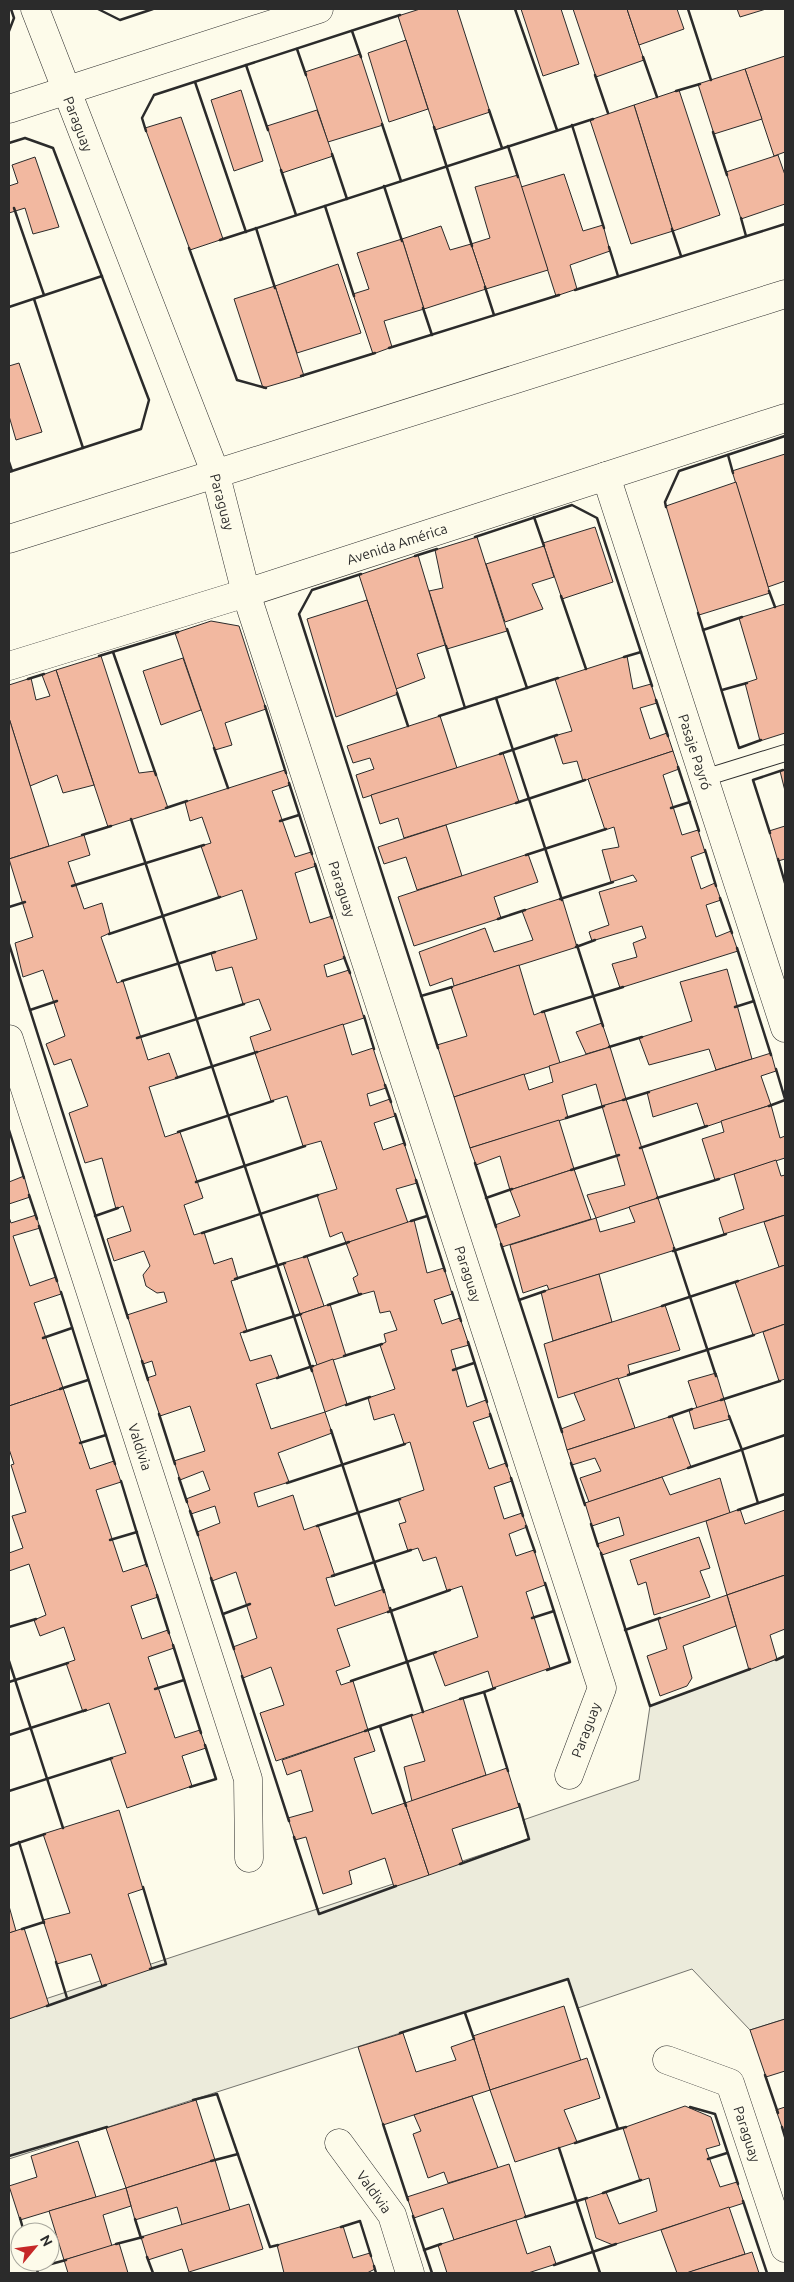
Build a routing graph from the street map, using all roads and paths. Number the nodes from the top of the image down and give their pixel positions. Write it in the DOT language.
graph roads {
  1 [pos="35,9"];
  2 [pos="320,9"];
  3 [pos="65,91"];
  4 [pos="9,109"];
  5 [pos="785,294"];
  6 [pos="785,418"];
  7 [pos="215,472"];
  8 [pos="606,476"];
  9 [pos="9,539"];
  10 [pos="246,593"];
  11 [pos="9,666"];
  12 [pos="785,752"];
  13 [pos="704,778"];
  14 [pos="785,1028"];
  15 [pos="9,1039"];
  16 [pos="569,1775"];
  17 [pos="249,1858"];
  18 [pos="667,2060"];
  19 [pos="339,2144"];
  20 [pos="785,2248"];
  21 [pos="410,2273"];
  1 -- 3 [label="street, Paraguay"];
  2 -- 3 [label="street"];
  3 -- 4 [label="street"];
  3 -- 7 [label="street, Paraguay"];
  5 -- 7 [label="street"];
  6 -- 8 [label="street, Avenida América"];
  7 -- 9 [label="street"];
  7 -- 10 [label="street, Paraguay"];
  8 -- 10 [label="street, Avenida América"];
  8 -- 13 [label="street, Pasaje Payró"];
  10 -- 11 [label="street, Avenida América"];
  10 -- 16 [label="street, Paraguay"];
  12 -- 13 [label="lane"];
  13 -- 14 [label="street, Pasaje Payró"];
  15 -- 17 [label="street, Valdivia"];
  18 -- 20 [label="street, Paraguay"];
  19 -- 21 [label="street, Valdivia"];
}
